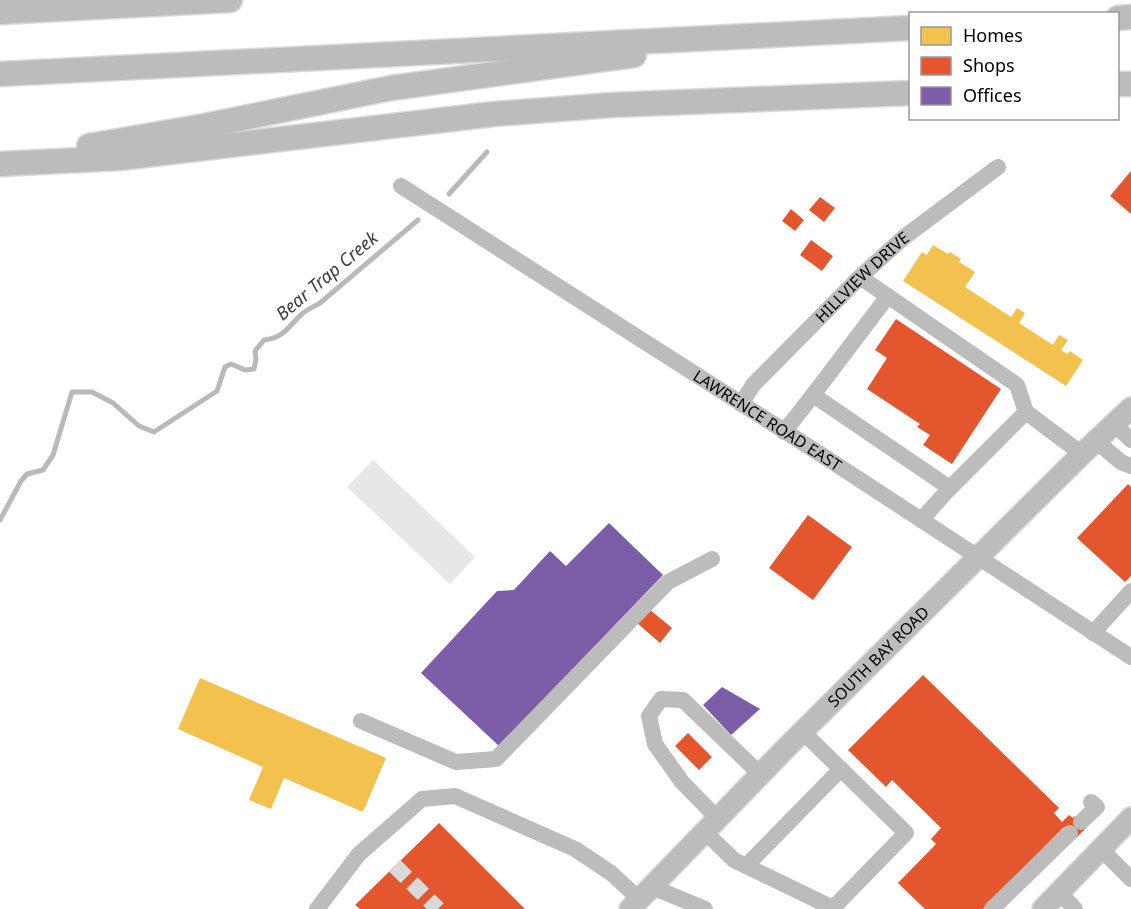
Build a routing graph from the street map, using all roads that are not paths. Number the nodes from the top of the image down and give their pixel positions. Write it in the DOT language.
graph roads {
  1 [pos="230,0"];
  2 [pos="0,12"];
  3 [pos="909,28"];
  4 [pos="785,34"];
  5 [pos="0,74"];
  6 [pos="909,93"];
  7 [pos="0,154"];
  8 [pos="0,164"];
  9 [pos="998,167"];
  10 [pos="401,186"];
  11 [pos="860,277"];
  12 [pos="888,296"];
  13 [pos="813,395"];
  14 [pos="741,404"];
  15 [pos="1131,408"];
  16 [pos="1026,412"];
  17 [pos="1114,424"];
  18 [pos="784,432"];
  19 [pos="1131,440"];
  20 [pos="1089,447"];
  21 [pos="1131,466"];
  22 [pos="950,488"];
  23 [pos="921,520"];
  24 [pos="978,558"];
  25 [pos="712,559"];
  26 [pos="1131,591"];
  27 [pos="1092,633"];
  28 [pos="1131,657"];
  29 [pos="361,721"];
  30 [pos="803,732"];
  31 [pos="841,769"];
  32 [pos="761,775"];
  33 [pos="1091,802"];
  34 [pos="1130,820"];
  35 [pos="711,825"];
  36 [pos="1101,849"];
  37 [pos="746,866"];
  38 [pos="1131,879"];
  39 [pos="1059,892"];
  40 [pos="640,898"];
  41 [pos="317,909"];
  42 [pos="705,909"];
  43 [pos="992,909"];
  44 [pos="1043,909"];
  45 [pos="1075,909"];
  1 -- 2 [label="highway"];
  3 -- 4 [label="highway"];
  4 -- 5 [label="highway"];
  4 -- 7 [label="highway"];
  6 -- 8 [label="highway"];
  9 -- 11 [label="street, HILLVIEW DRIVE"];
  10 -- 14 [label="street, LAWRENCE ROAD EAST"];
  11 -- 12 [label="street"];
  11 -- 14 [label="street, HILLVIEW DRIVE"];
  12 -- 13 [label="street"];
  12 -- 16 [label="street"];
  13 -- 18 [label="street"];
  13 -- 22 [label="street"];
  14 -- 18 [label="street, LAWRENCE ROAD EAST"];
  15 -- 17 [label="main road, SOUTH BAY ROAD"];
  16 -- 20 [label="street"];
  16 -- 22 [label="street"];
  17 -- 19 [label="street"];
  17 -- 20 [label="main road, SOUTH BAY ROAD"];
  18 -- 23 [label="street, LAWRENCE ROAD EAST"];
  20 -- 21 [label="street"];
  20 -- 24 [label="main road, SOUTH BAY ROAD"];
  22 -- 23 [label="street"];
  23 -- 24 [label="street, LAWRENCE ROAD EAST"];
  24 -- 27 [label="street, LAWRENCE ROAD EAST"];
  24 -- 30 [label="main road, SOUTH BAY ROAD"];
  25 -- 29 [label="street"];
  26 -- 27 [label="street"];
  27 -- 28 [label="street, LAWRENCE ROAD EAST"];
  30 -- 31 [label="street"];
  30 -- 32 [label="main road, SOUTH BAY ROAD"];
  31 -- 37 [label="street"];
  31 -- 37 [label="street"];
  32 -- 35 [label="main road, SOUTH BAY ROAD"];
  32 -- 35 [label="street"];
  33 -- 43 [label="street"];
  34 -- 36 [label="main road"];
  35 -- 37 [label="street"];
  35 -- 40 [label="main road, SOUTH BAY ROAD"];
  36 -- 38 [label="street"];
  36 -- 39 [label="main road"];
  39 -- 44 [label="main road"];
  39 -- 45 [label="street"];
  40 -- 41 [label="street"];
  40 -- 42 [label="street"];
}
